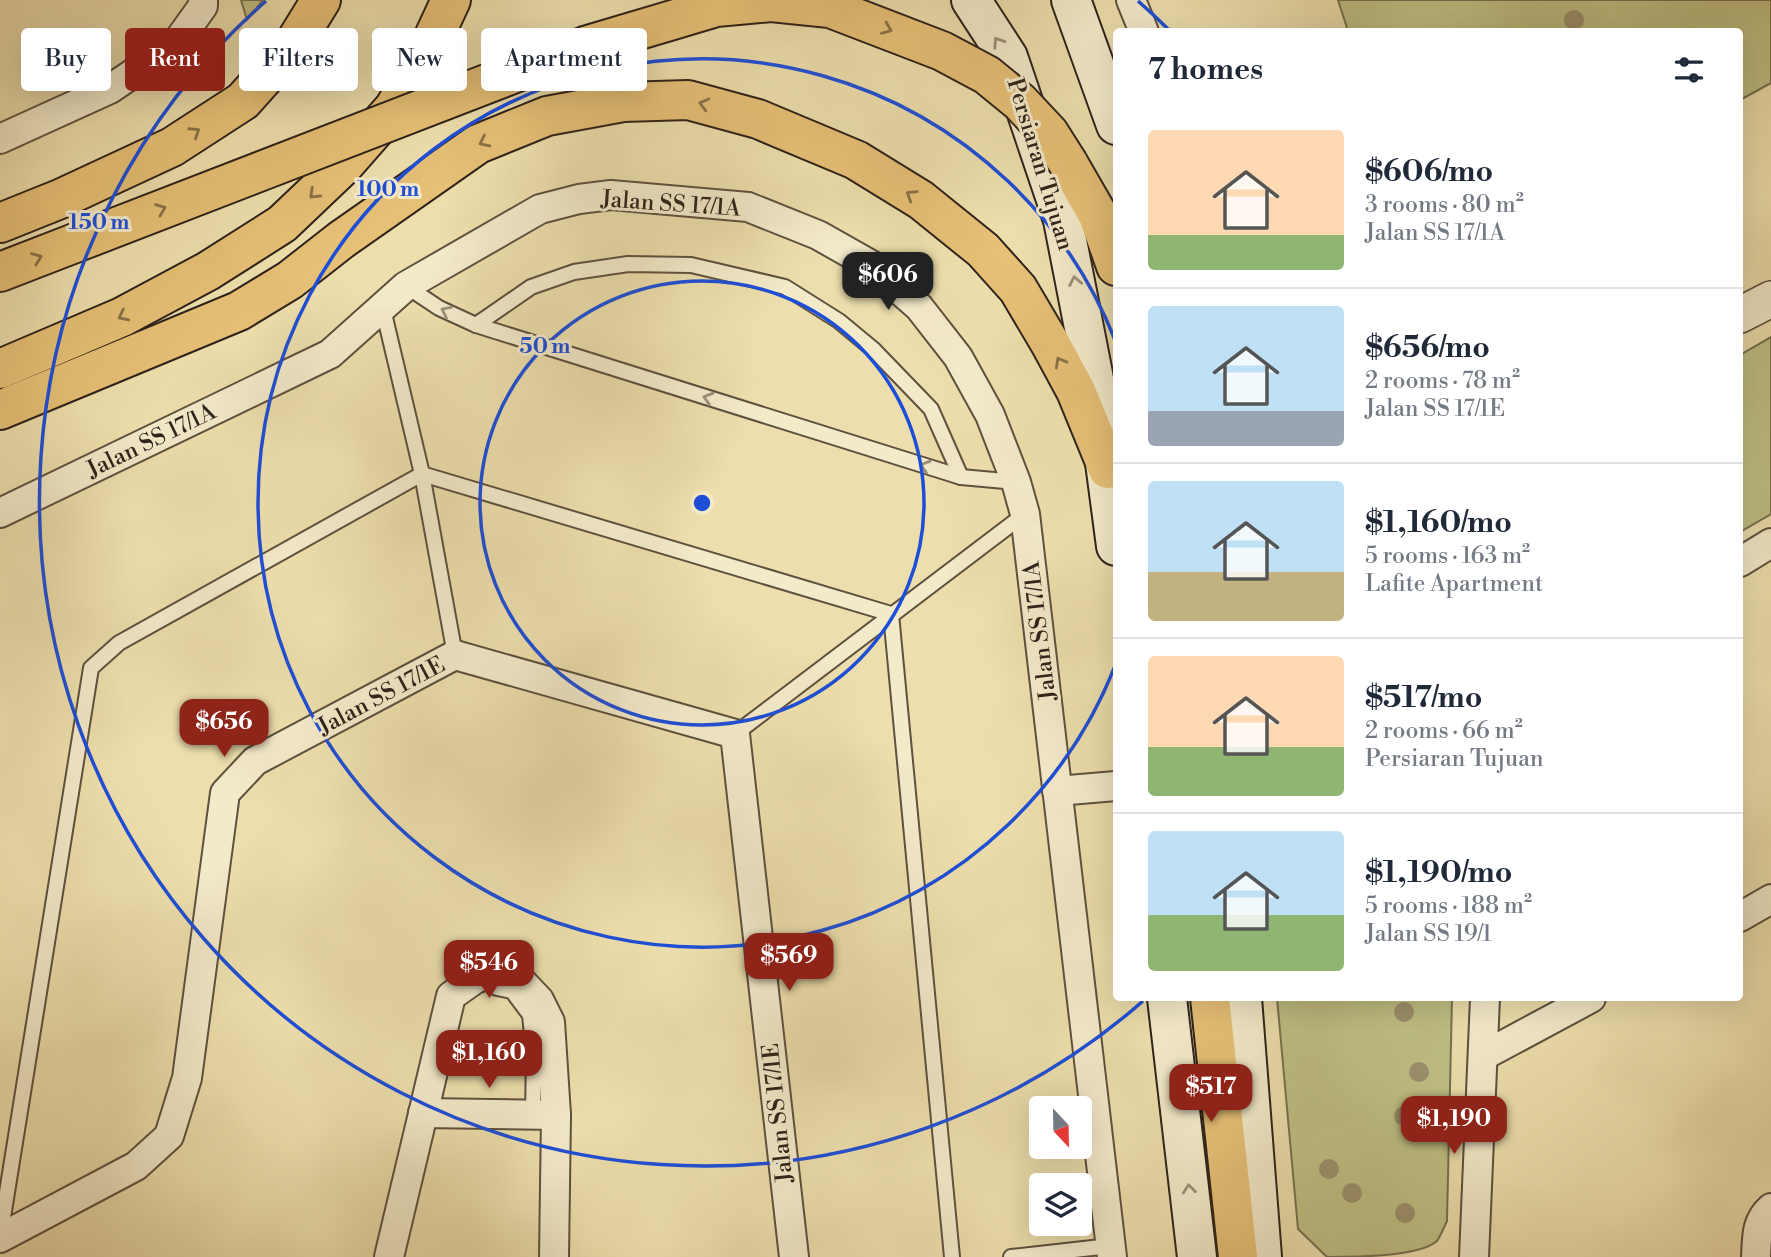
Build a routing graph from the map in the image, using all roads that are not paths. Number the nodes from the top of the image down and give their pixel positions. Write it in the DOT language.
graph roads {
  1 [pos="203,0"];
  2 [pos="321,0"];
  3 [pos="451,0"];
  4 [pos="971,0"];
  5 [pos="1071,0"];
  6 [pos="1131,0"];
  7 [pos="1142,28"];
  8 [pos="1113,117"];
  9 [pos="0,139"];
  10 [pos="0,223"];
  11 [pos="1113,258"];
  12 [pos="0,272"];
  13 [pos="406,286"];
  14 [pos="1771,299"];
  15 [pos="383,309"];
  16 [pos="1743,313"];
  17 [pos="476,325"];
  18 [pos="0,369"];
  19 [pos="0,410"];
  20 [pos="1108,469"];
  21 [pos="422,474"];
  22 [pos="961,477"];
  23 [pos="1016,482"];
  24 [pos="0,513"];
  25 [pos="1025,514"];
  26 [pos="1113,517"];
  27 [pos="1771,543"];
  28 [pos="1743,560"];
  29 [pos="891,614"];
  30 [pos="456,655"];
  31 [pos="735,734"];
  32 [pos="1113,786"];
  33 [pos="1057,791"];
  34 [pos="1771,899"];
  35 [pos="1743,914"];
  36 [pos="1167,1001"];
  37 [pos="1210,1001"];
  38 [pos="1242,1001"];
  39 [pos="1485,1001"];
  40 [pos="1585,1001"];
  41 [pos="1483,1056"];
  42 [pos="423,1113"];
  43 [pos="544,1115"];
  44 [pos="1771,1208"];
  45 [pos="0,1237"];
  46 [pos="1111,1251"];
  47 [pos="389,1257"];
  48 [pos="554,1257"];
  49 [pos="794,1257"];
  50 [pos="952,1257"];
  51 [pos="1011,1257"];
  52 [pos="1196,1257"];
  53 [pos="1238,1257"];
  54 [pos="1262,1257"];
  55 [pos="1474,1257"];
  56 [pos="1756,1257"];
  1 -- 9 [label="street"];
  10 -- 2 [label="highway, one-way"];
  3 -- 18 [label="highway, one-way"];
  20 -- 4 [label="main road, Persiaran Tujuan, one-way"];
  5 -- 8 [label="main road"];
  6 -- 7 [label="street"];
  12 -- 11 [label="highway, one-way, bridge"];
  13 -- 15 [label="street, Jalan SS 17/1A"];
  17 -- 13 [label="lane, one-way"];
  13 -- 23 [label="street, Jalan SS 17/1A"];
  14 -- 16 [label="street"];
  15 -- 21 [label="lane"];
  15 -- 24 [label="street, Jalan SS 17/1A"];
  22 -- 17 [label="lane, one-way"];
  17 -- 22 [label="lane"];
  20 -- 19 [label="highway, one-way"];
  20 -- 26 [label="main road, Persiaran Tujuan"];
  21 -- 29 [label="lane"];
  21 -- 30 [label="lane"];
  21 -- 45 [label="lane"];
  22 -- 23 [label="lane"];
  23 -- 25 [label="street, Jalan SS 17/1A"];
  25 -- 29 [label="lane"];
  25 -- 33 [label="street, Jalan SS 17/1A"];
  27 -- 28 [label="street"];
  29 -- 31 [label="lane"];
  29 -- 50 [label="lane"];
  30 -- 31 [label="street, Jalan SS 17/1E"];
  30 -- 45 [label="street, Jalan SS 17/1E"];
  31 -- 49 [label="street, Jalan SS 17/1E"];
  32 -- 33 [label="street"];
  33 -- 46 [label="street, Jalan SS 17/1A"];
  34 -- 35 [label="street"];
  52 -- 36 [label="main road, one-way"];
  37 -- 53 [label="highway"];
  38 -- 54 [label="main road"];
  39 -- 41 [label="street"];
  40 -- 41 [label="street"];
  41 -- 55 [label="street"];
  42 -- 43 [label="street"];
  42 -- 43 [label="street"];
  42 -- 47 [label="street"];
  43 -- 48 [label="street"];
  44 -- 56 [label="street"];
  46 -- 51 [label="lane"];
}
